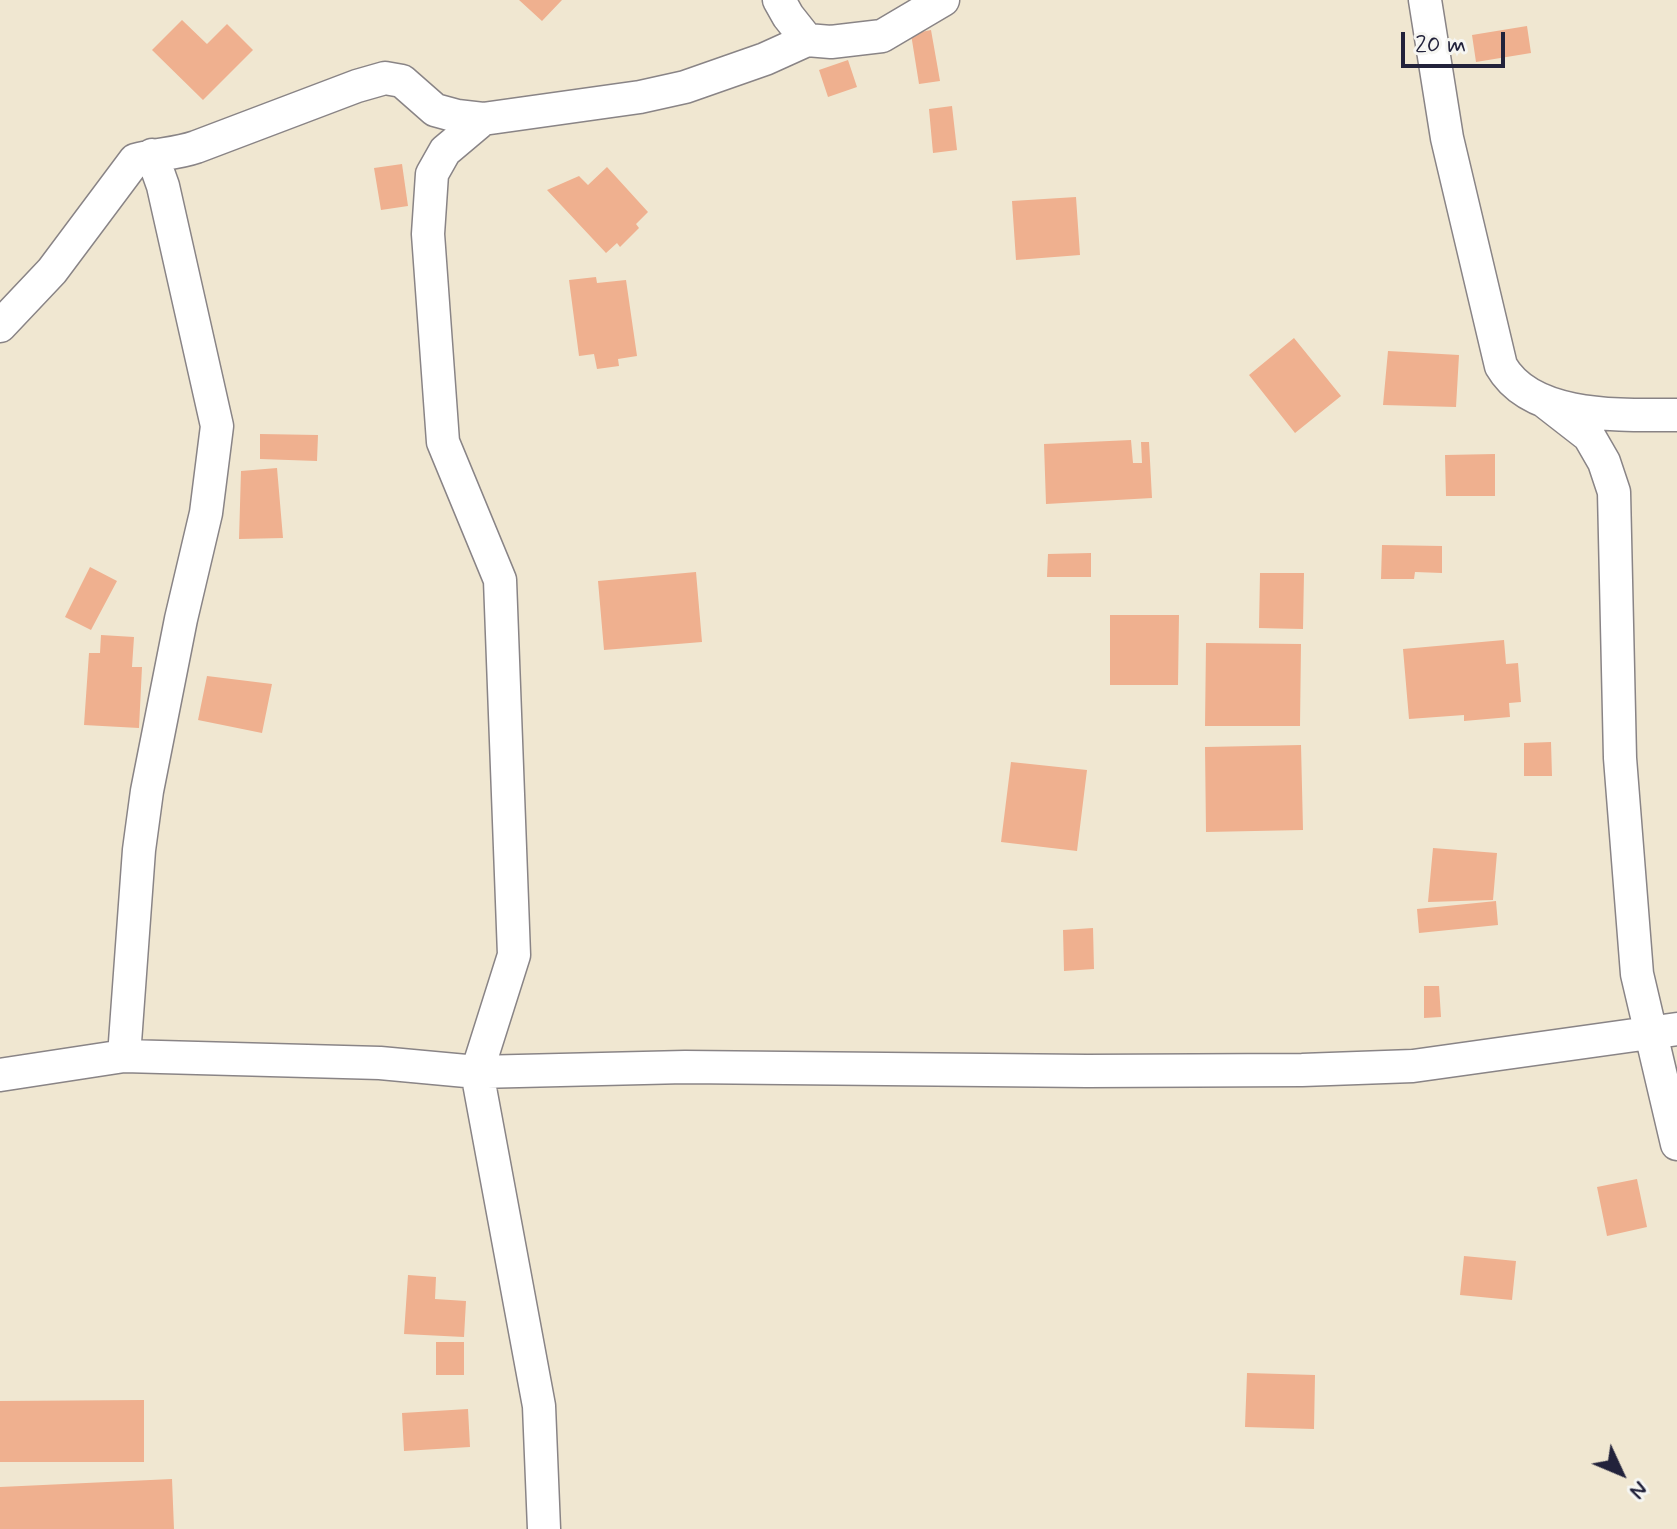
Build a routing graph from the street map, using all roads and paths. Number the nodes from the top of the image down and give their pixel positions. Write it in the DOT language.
graph roads {
  1 [pos="779,0"];
  2 [pos="943,0"];
  3 [pos="1425,0"];
  4 [pos="807,40"];
  5 [pos="483,119"];
  6 [pos="152,155"];
  7 [pos="0,326"];
  8 [pos="1544,401"];
  9 [pos="1677,415"];
  10 [pos="1664,1031"];
  11 [pos="124,1056"];
  12 [pos="477,1072"];
  13 [pos="0,1075"];
  14 [pos="1677,1144"];
  15 [pos="544,1529"];
  1 -- 4 [label="street"];
  2 -- 4 [label="street"];
  3 -- 8 [label="street"];
  4 -- 5 [label="street"];
  5 -- 6 [label="street"];
  5 -- 12 [label="street"];
  6 -- 7 [label="street"];
  6 -- 11 [label="street"];
  8 -- 9 [label="street"];
  8 -- 10 [label="street"];
  10 -- 12 [label="street"];
  10 -- 14 [label="street"];
  11 -- 12 [label="street"];
  11 -- 13 [label="street"];
  12 -- 15 [label="street"];
}
